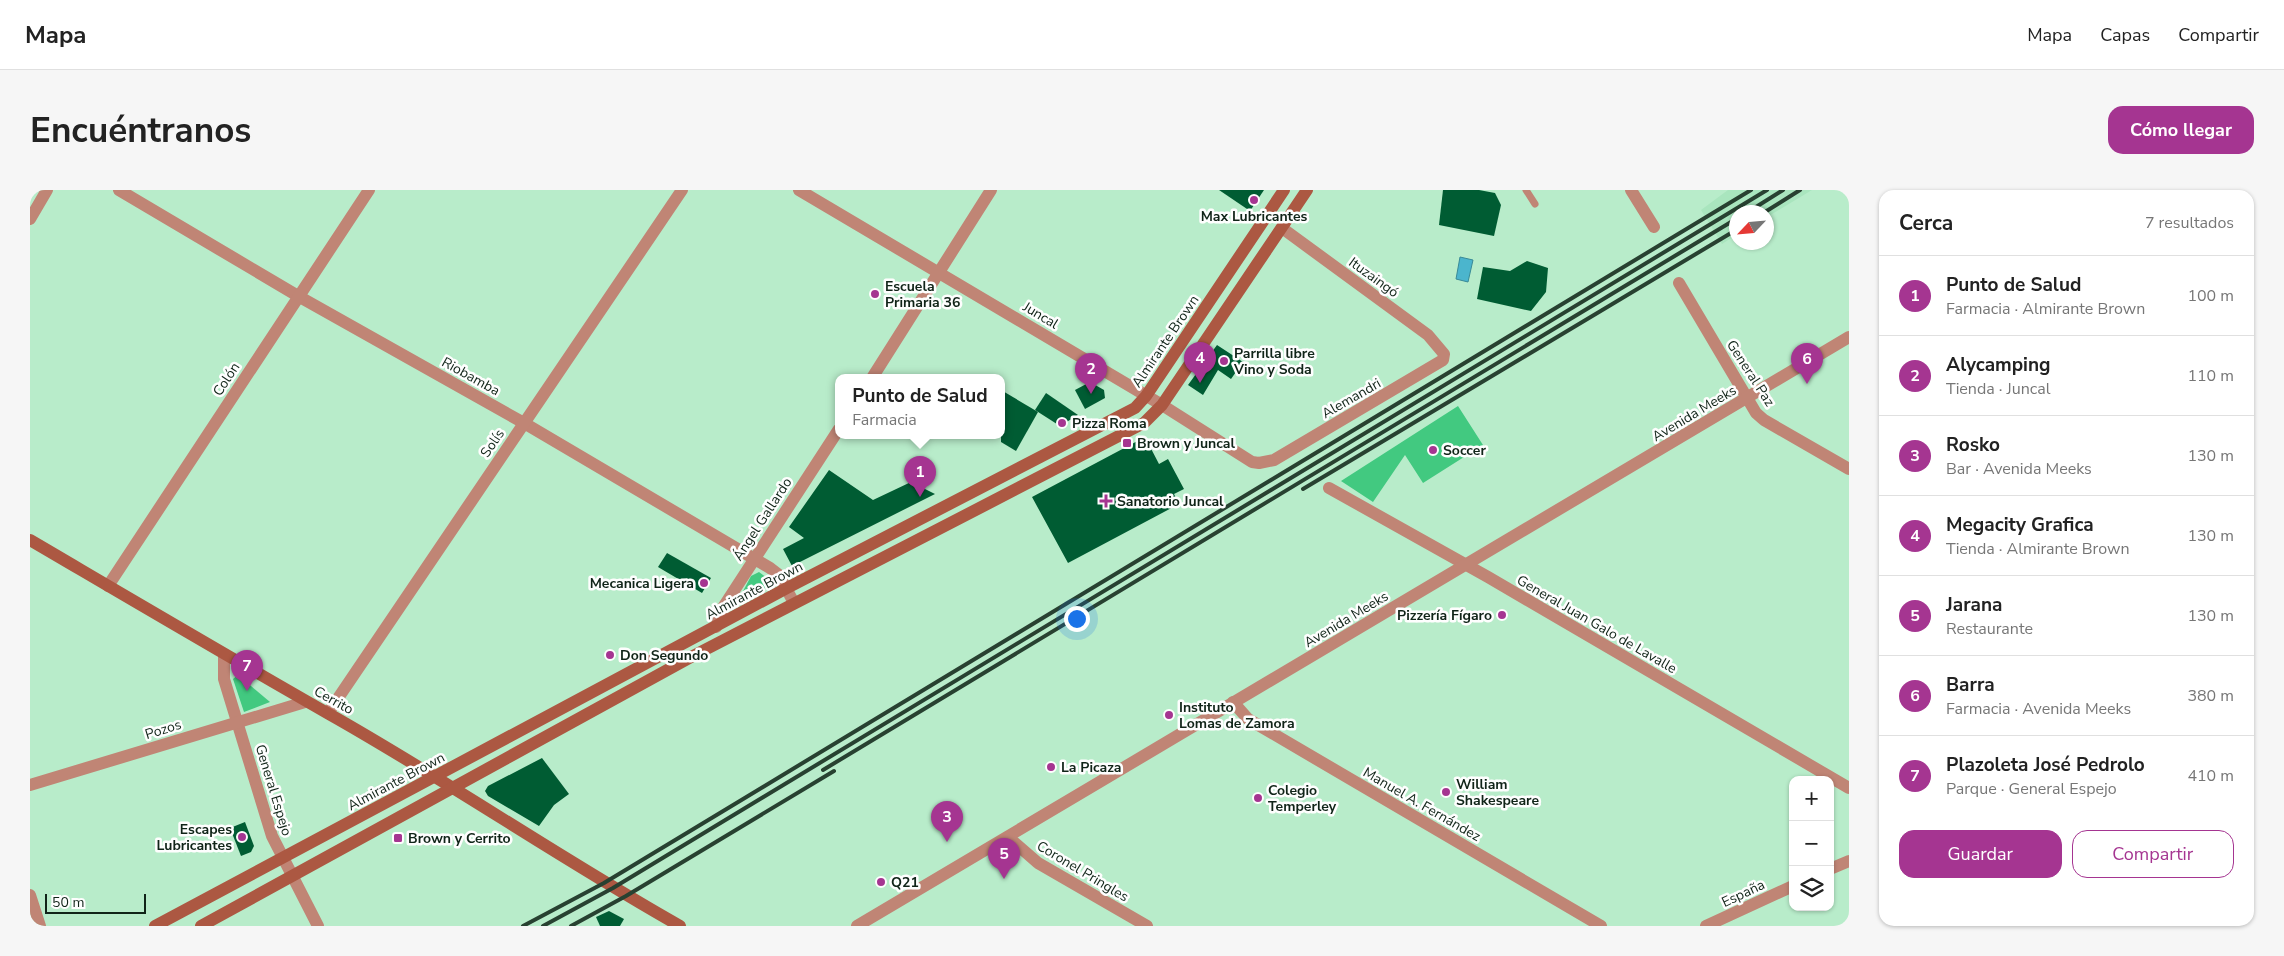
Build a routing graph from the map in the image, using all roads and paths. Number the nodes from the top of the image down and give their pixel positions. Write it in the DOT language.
graph roads {
  1 [pos="47,190"];
  2 [pos="119,190"];
  3 [pos="369,190"];
  4 [pos="682,190"];
  5 [pos="799,190"];
  6 [pos="991,190"];
  7 [pos="1284,190"];
  8 [pos="1307,190"];
  9 [pos="1526,190"];
  10 [pos="1631,190"];
  11 [pos="1536,204"];
  12 [pos="30,219"];
  13 [pos="1654,226"];
  14 [pos="1282,228"];
  15 [pos="941,272"];
  16 [pos="1679,283"];
  17 [pos="298,296"];
  18 [pos="1849,337"];
  19 [pos="1444,354"];
  20 [pos="875,374"];
  21 [pos="1146,396"];
  22 [pos="1747,399"];
  23 [pos="1162,405"];
  24 [pos="524,422"];
  25 [pos="835,435"];
  26 [pos="1266,462"];
  27 [pos="1849,469"];
  28 [pos="1329,488"];
  29 [pos="30,540"];
  30 [pos="754,559"];
  31 [pos="1466,565"];
  32 [pos="108,586"];
  33 [pos="787,588"];
  34 [pos="794,603"];
  35 [pos="716,627"];
  36 [pos="224,655"];
  37 [pos="305,702"];
  38 [pos="1233,702"];
  39 [pos="328,713"];
  40 [pos="238,722"];
  41 [pos="434,777"];
  42 [pos="30,785"];
  43 [pos="452,788"];
  44 [pos="1849,788"];
  45 [pos="1008,837"];
  46 [pos="283,858"];
  47 [pos="1849,861"];
  48 [pos="1834,867"];
  49 [pos="293,877"];
  50 [pos="1789,888"];
  51 [pos="30,895"];
  52 [pos="40,926"];
  53 [pos="155,926"];
  54 [pos="201,926"];
  55 [pos="318,926"];
  56 [pos="680,926"];
  57 [pos="857,926"];
  58 [pos="1146,926"];
  59 [pos="1601,926"];
  60 [pos="1706,926"];
  1 -- 12 [label="street"];
  2 -- 17 [label="street, Riobamba"];
  3 -- 17 [label="street, Colón"];
  4 -- 24 [label="street, Solís"];
  5 -- 15 [label="street, Juncal"];
  6 -- 15 [label="street"];
  7 -- 21 [label="main road, Almirante Brown"];
  8 -- 14 [label="main road"];
  9 -- 11 [label="lane"];
  10 -- 13 [label="street"];
  14 -- 19 [label="street, Ituzaingó"];
  14 -- 23 [label="main road"];
  15 -- 20 [label="street"];
  15 -- 21 [label="street, Juncal"];
  16 -- 22 [label="street, General Paz"];
  17 -- 24 [label="street, Riobamba"];
  17 -- 32 [label="street, Colón"];
  18 -- 22 [label="street, Avenida Meeks"];
  19 -- 26 [label="street, Alemandri"];
  21 -- 23 [label="street, Juncal"];
  21 -- 33 [label="main road, Almirante Brown"];
  22 -- 27 [label="street, General Paz"];
  22 -- 31 [label="street, Avenida Meeks"];
  23 -- 26 [label="street, Juncal"];
  23 -- 34 [label="main road"];
  24 -- 30 [label="street, Riobamba"];
  24 -- 39 [label="street, Solís"];
  25 -- 30 [label="street, Ángel Gallardo"];
  28 -- 31 [label="street, General Juan Galo de Lavalle"];
  29 -- 32 [label="main road, Cerrito"];
  30 -- 33 [label="street, Riobamba"];
  30 -- 35 [label="street, Ángel Gallardo"];
  31 -- 38 [label="street, Avenida Meeks"];
  31 -- 44 [label="street, General Juan Galo de Lavalle"];
  32 -- 36 [label="main road, Cerrito"];
  33 -- 34 [label="street, Riobamba"];
  33 -- 35 [label="main road, Almirante Brown"];
  34 -- 43 [label="main road"];
  35 -- 41 [label="main road, Almirante Brown"];
  36 -- 37 [label="main road, Cerrito"];
  36 -- 40 [label="street, General Espejo"];
  37 -- 39 [label="main road, Cerrito"];
  37 -- 40 [label="street, Pozos"];
  38 -- 45 [label="street, Avenida Meeks"];
  38 -- 59 [label="street, Manuel A. Fernández"];
  39 -- 41 [label="main road, Cerrito"];
  40 -- 42 [label="street, Pozos"];
  40 -- 46 [label="street, General Espejo"];
  41 -- 43 [label="main road, Cerrito"];
  41 -- 46 [label="main road, Almirante Brown"];
  43 -- 49 [label="main road"];
  43 -- 56 [label="main road, Cerrito"];
  45 -- 57 [label="street, Avenida Meeks"];
  45 -- 58 [label="street, Coronel Pringles"];
  46 -- 49 [label="street, General Espejo"];
  46 -- 53 [label="main road, Almirante Brown"];
  47 -- 48 [label="street"];
  49 -- 54 [label="main road"];
  49 -- 55 [label="street, General Espejo"];
  50 -- 60 [label="street, España"];
  51 -- 52 [label="street"];
}
